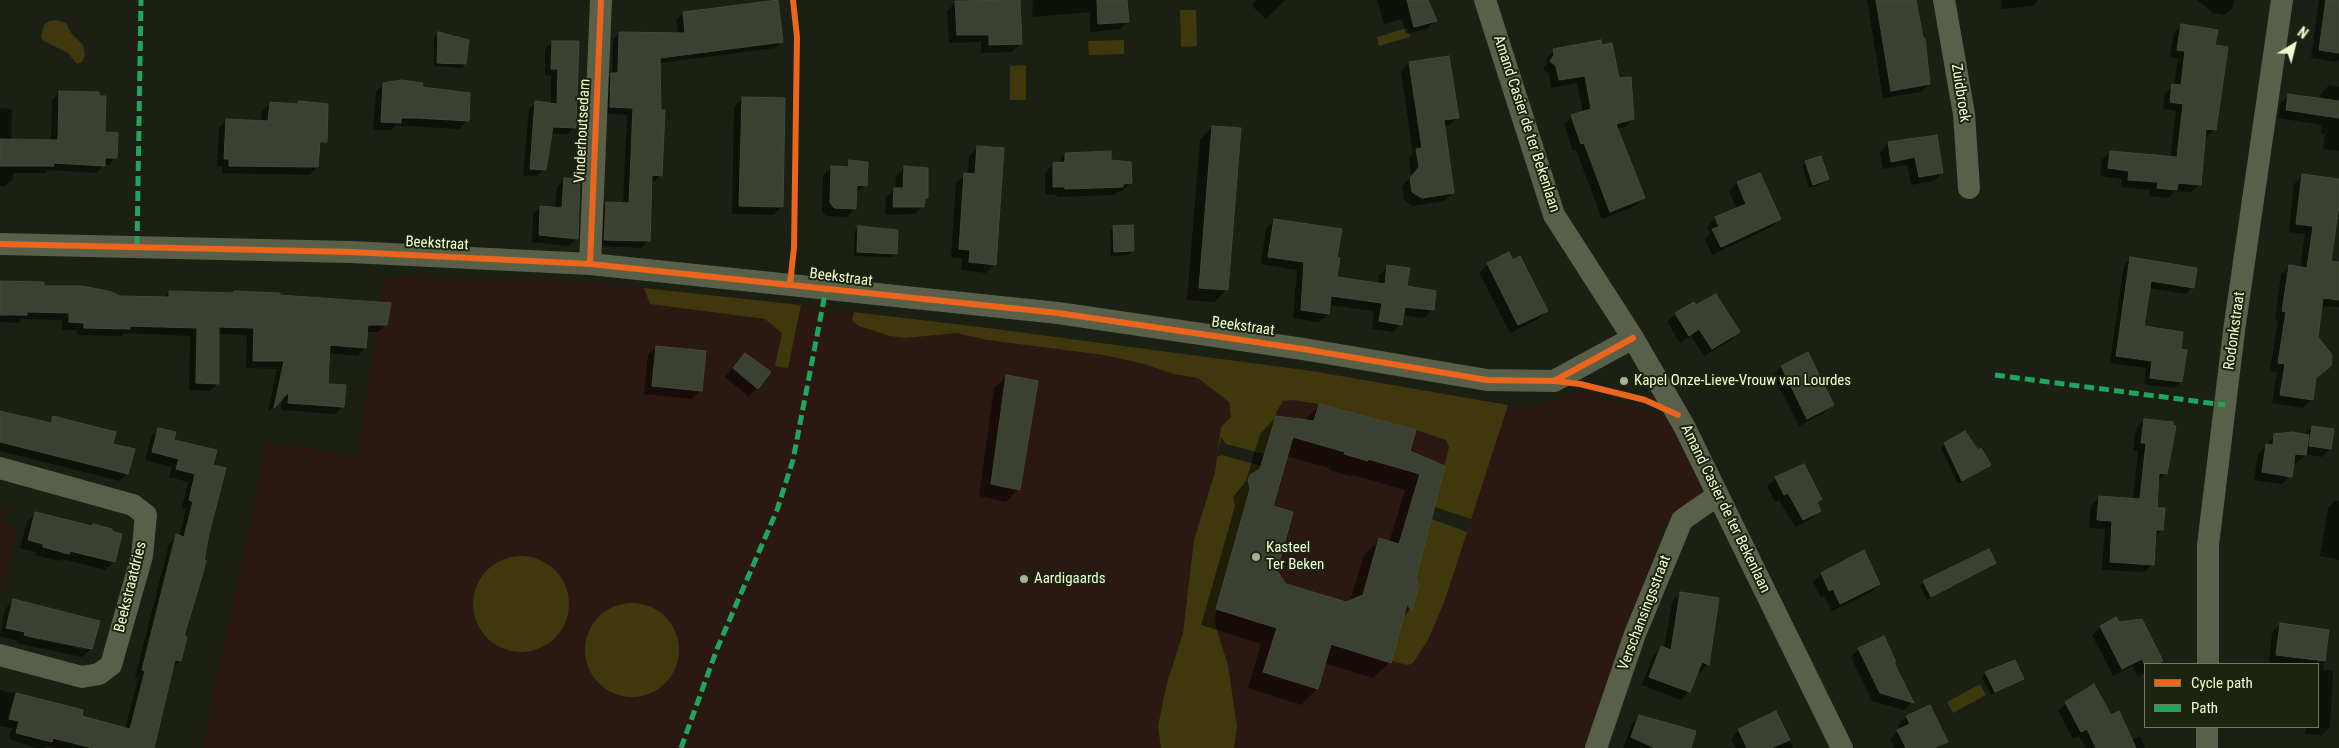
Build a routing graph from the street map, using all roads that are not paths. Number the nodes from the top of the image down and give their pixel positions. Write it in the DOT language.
graph roads {
  1 [pos="601,0"];
  2 [pos="1485,0"];
  3 [pos="1944,0"];
  4 [pos="2282,0"];
  5 [pos="1969,188"];
  6 [pos="0,244"];
  7 [pos="590,264"];
  8 [pos="1633,338"];
  9 [pos="0,468"];
  10 [pos="1718,496"];
  11 [pos="0,655"];
  12 [pos="2208,663"];
  13 [pos="2208,728"];
  14 [pos="1596,748"];
  15 [pos="1842,748"];
  16 [pos="2207,748"];
  1 -- 7 [label="street, Vinderhoutsedam"];
  2 -- 8 [label="street, Amand Casier de ter Bekenlaan"];
  3 -- 5 [label="street, Zuidbroek"];
  4 -- 12 [label="street, Rodonkstraat"];
  6 -- 7 [label="street, Beekstraat"];
  7 -- 8 [label="street, Beekstraat"];
  8 -- 10 [label="street, Amand Casier de ter Bekenlaan"];
  9 -- 11 [label="street, Beekstraatdries"];
  10 -- 14 [label="street, Verschansingsstraat"];
  10 -- 15 [label="street, Amand Casier de ter Bekenlaan"];
  13 -- 16 [label="street"];
}
